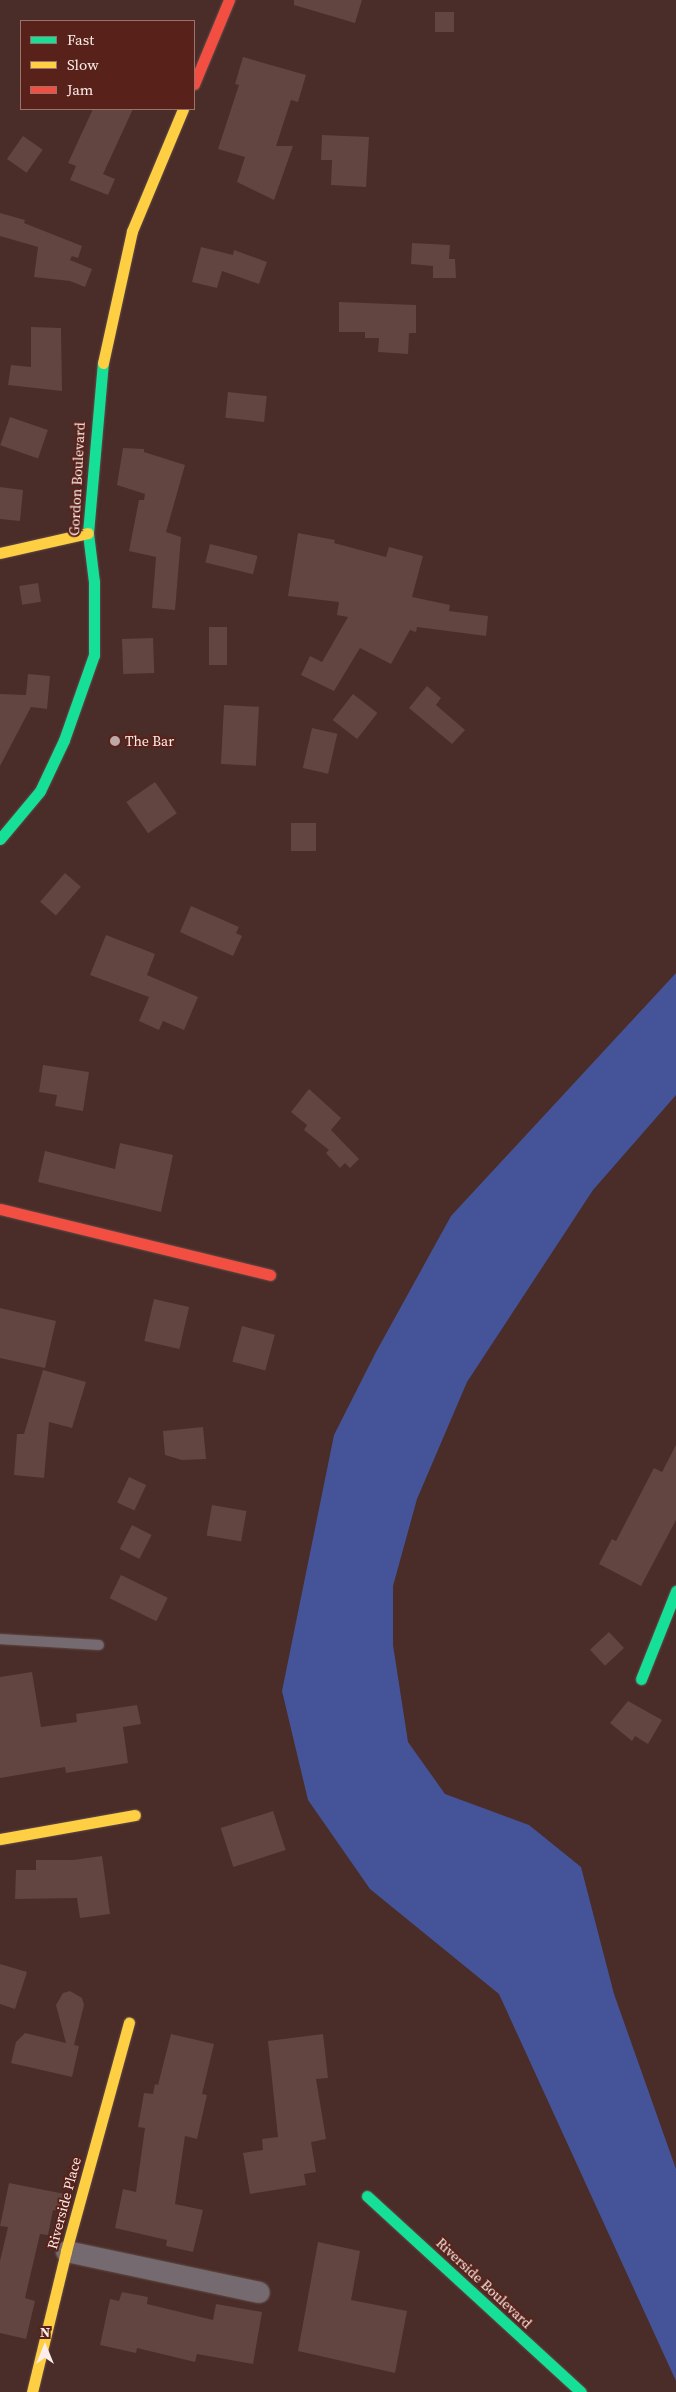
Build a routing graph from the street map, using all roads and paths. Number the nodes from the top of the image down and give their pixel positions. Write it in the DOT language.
graph roads {
  1 [pos="228,0"];
  2 [pos="195,82"];
  3 [pos="183,110"];
  4 [pos="88,533"];
  5 [pos="0,554"];
  6 [pos="0,839"];
  7 [pos="0,1210"];
  8 [pos="270,1275"];
  9 [pos="676,1592"];
  10 [pos="0,1639"];
  11 [pos="98,1645"];
  12 [pos="641,1680"];
  13 [pos="135,1815"];
  14 [pos="0,1839"];
  15 [pos="129,2023"];
  16 [pos="368,2196"];
  17 [pos="66,2251"];
  18 [pos="259,2292"];
  19 [pos="32,2392"];
  20 [pos="581,2392"];
  1 -- 2 [label="street"];
  3 -- 4 [label="street, Gordon Boulevard"];
  4 -- 5 [label="street"];
  4 -- 6 [label="street, Gordon Boulevard"];
  7 -- 8 [label="street"];
  9 -- 12 [label="street"];
  10 -- 11 [label="lane"];
  13 -- 14 [label="street"];
  15 -- 17 [label="street, Riverside Place"];
  16 -- 20 [label="street, Riverside Boulevard"];
  17 -- 18 [label="street"];
  17 -- 19 [label="street, Riverside Place"];
}
